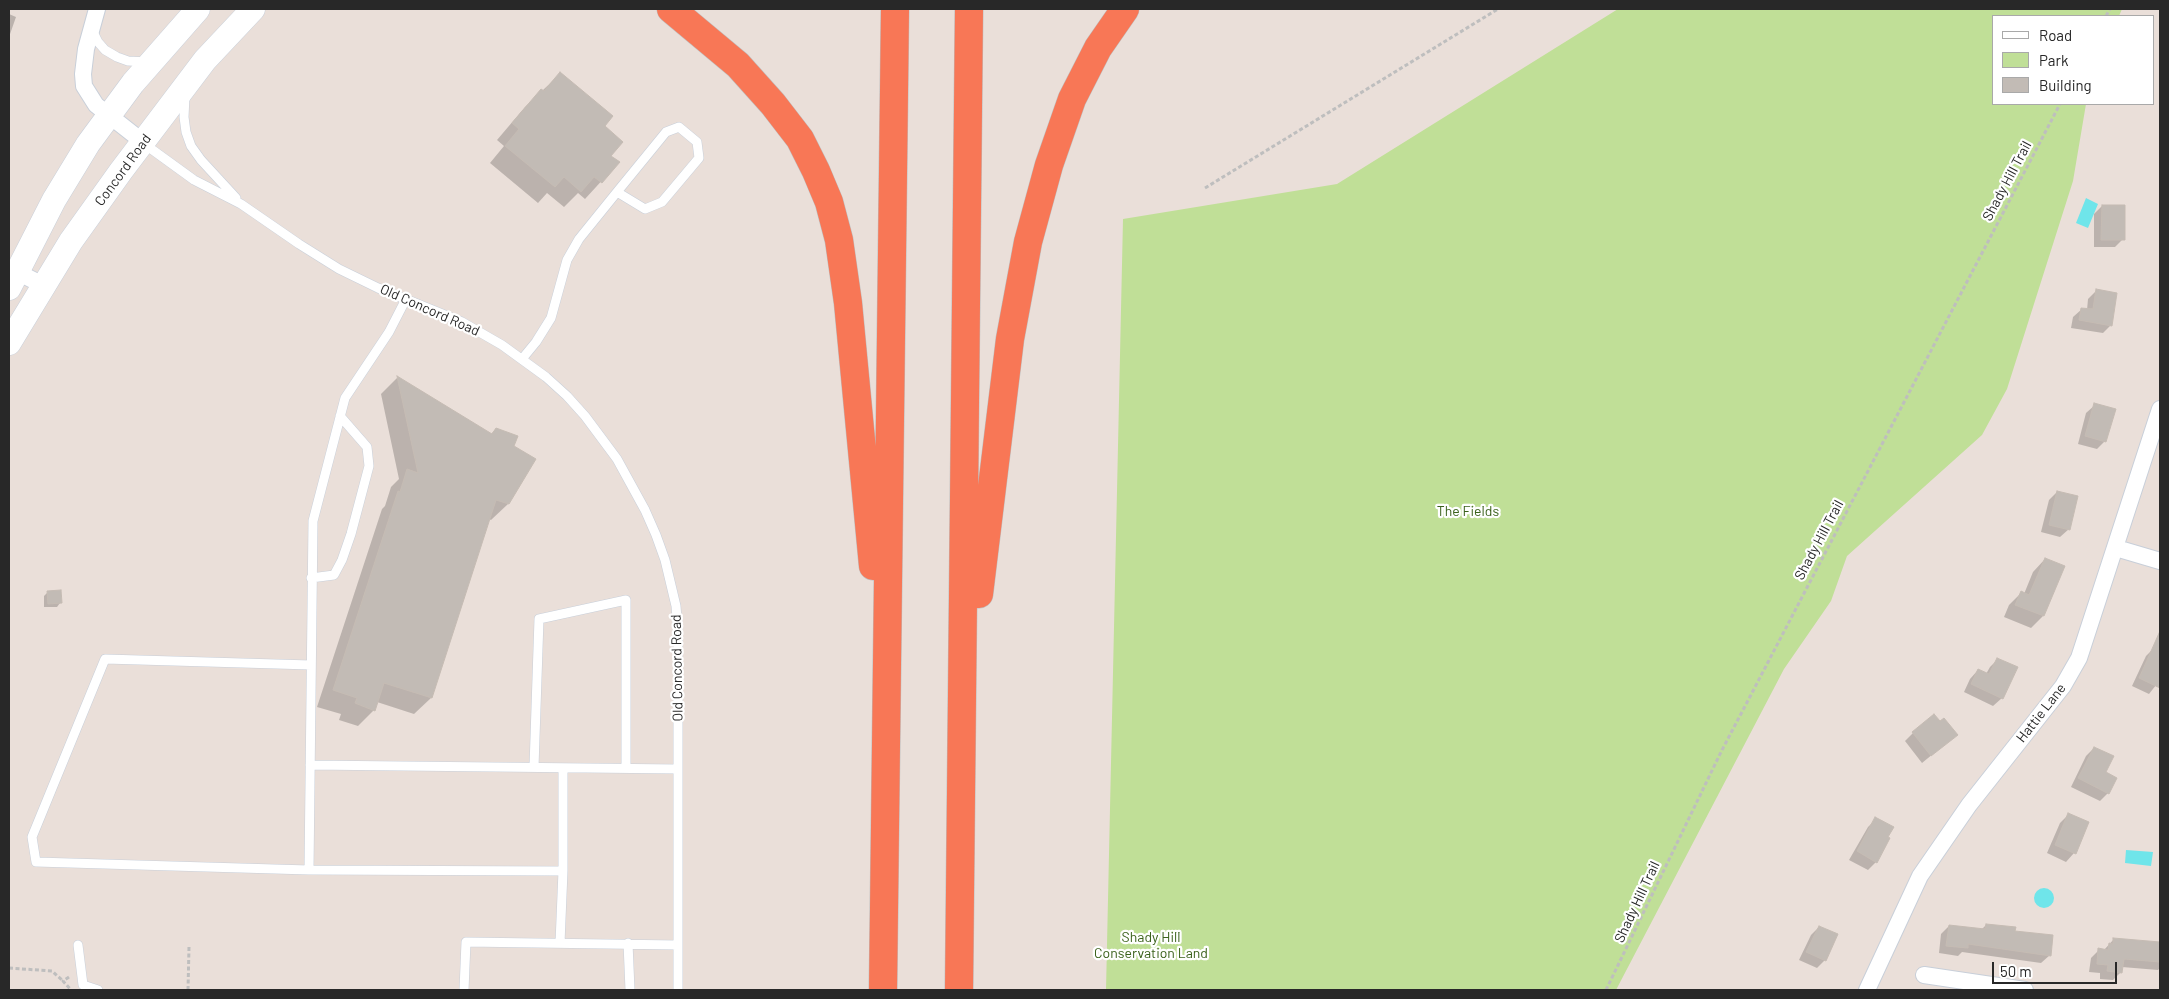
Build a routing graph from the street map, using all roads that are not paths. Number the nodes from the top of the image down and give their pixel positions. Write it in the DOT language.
graph roads {
  1 [pos="96,9"];
  2 [pos="198,9"];
  3 [pos="253,9"];
  4 [pos="671,9"];
  5 [pos="894,9"];
  6 [pos="969,9"];
  7 [pos="1125,9"];
  8 [pos="91,29"];
  9 [pos="153,62"];
  10 [pos="187,83"];
  11 [pos="108,116"];
  12 [pos="143,142"];
  13 [pos="617,192"];
  14 [pos="241,204"];
  15 [pos="11,275"];
  16 [pos="43,285"];
  17 [pos="406,299"];
  18 [pos="9,343"];
  19 [pos="522,359"];
  20 [pos="2160,409"];
  21 [pos="340,416"];
  22 [pos="2116,548"];
  23 [pos="2160,561"];
  24 [pos="312,578"];
  25 [pos="311,664"];
  26 [pos="886,702"];
  27 [pos="963,727"];
  28 [pos="310,765"];
  29 [pos="534,767"];
  30 [pos="564,768"];
  31 [pos="626,768"];
  32 [pos="678,769"];
  33 [pos="309,870"];
  34 [pos="563,871"];
  35 [pos="560,943"];
  36 [pos="628,944"];
  37 [pos="78,945"];
  38 [pos="678,945"];
  39 [pos="1924,976"];
  40 [pos="98,990"];
  41 [pos="464,990"];
  42 [pos="630,990"];
  43 [pos="678,990"];
  44 [pos="883,990"];
  45 [pos="959,990"];
  46 [pos="1867,990"];
  47 [pos="2025,990"];
  1 -- 8 [label="street, Old Concord Road"];
  2 -- 9 [label="main road"];
  3 -- 10 [label="main road, Concord Road"];
  4 -- 26 [label="highway"];
  5 -- 26 [label="highway"];
  6 -- 27 [label="highway"];
  7 -- 27 [label="highway"];
  8 -- 9 [label="lane"];
  8 -- 11 [label="street, Old Concord Road"];
  9 -- 11 [label="main road"];
  10 -- 12 [label="main road, Concord Road"];
  10 -- 14 [label="lane, Old Concord Road"];
  11 -- 12 [label="street, Old Concord Road"];
  11 -- 15 [label="main road"];
  12 -- 14 [label="lane, Old Concord Road"];
  12 -- 16 [label="main road, Concord Road"];
  13 -- 13 [label="lane"];
  13 -- 19 [label="lane"];
  14 -- 17 [label="lane, Old Concord Road"];
  15 -- 16 [label="street"];
  16 -- 18 [label="main road, Concord Road"];
  17 -- 19 [label="lane, Old Concord Road"];
  17 -- 21 [label="lane"];
  19 -- 32 [label="lane, Old Concord Road"];
  20 -- 22 [label="street, Hattie Lane"];
  21 -- 24 [label="lane"];
  21 -- 24 [label="lane"];
  22 -- 23 [label="street"];
  22 -- 46 [label="street, Hattie Lane"];
  24 -- 25 [label="lane"];
  25 -- 28 [label="lane"];
  25 -- 33 [label="lane"];
  26 -- 44 [label="highway"];
  27 -- 45 [label="highway"];
  28 -- 29 [label="lane"];
  28 -- 33 [label="lane"];
  29 -- 30 [label="lane"];
  29 -- 31 [label="lane"];
  30 -- 31 [label="lane"];
  30 -- 34 [label="lane"];
  31 -- 32 [label="lane"];
  32 -- 38 [label="lane, Old Concord Road"];
  33 -- 34 [label="lane"];
  34 -- 35 [label="lane"];
  35 -- 36 [label="lane"];
  35 -- 41 [label="lane"];
  36 -- 38 [label="lane"];
  36 -- 42 [label="lane"];
  37 -- 40 [label="lane"];
  38 -- 43 [label="lane, Old Concord Road"];
  39 -- 47 [label="street"];
}
